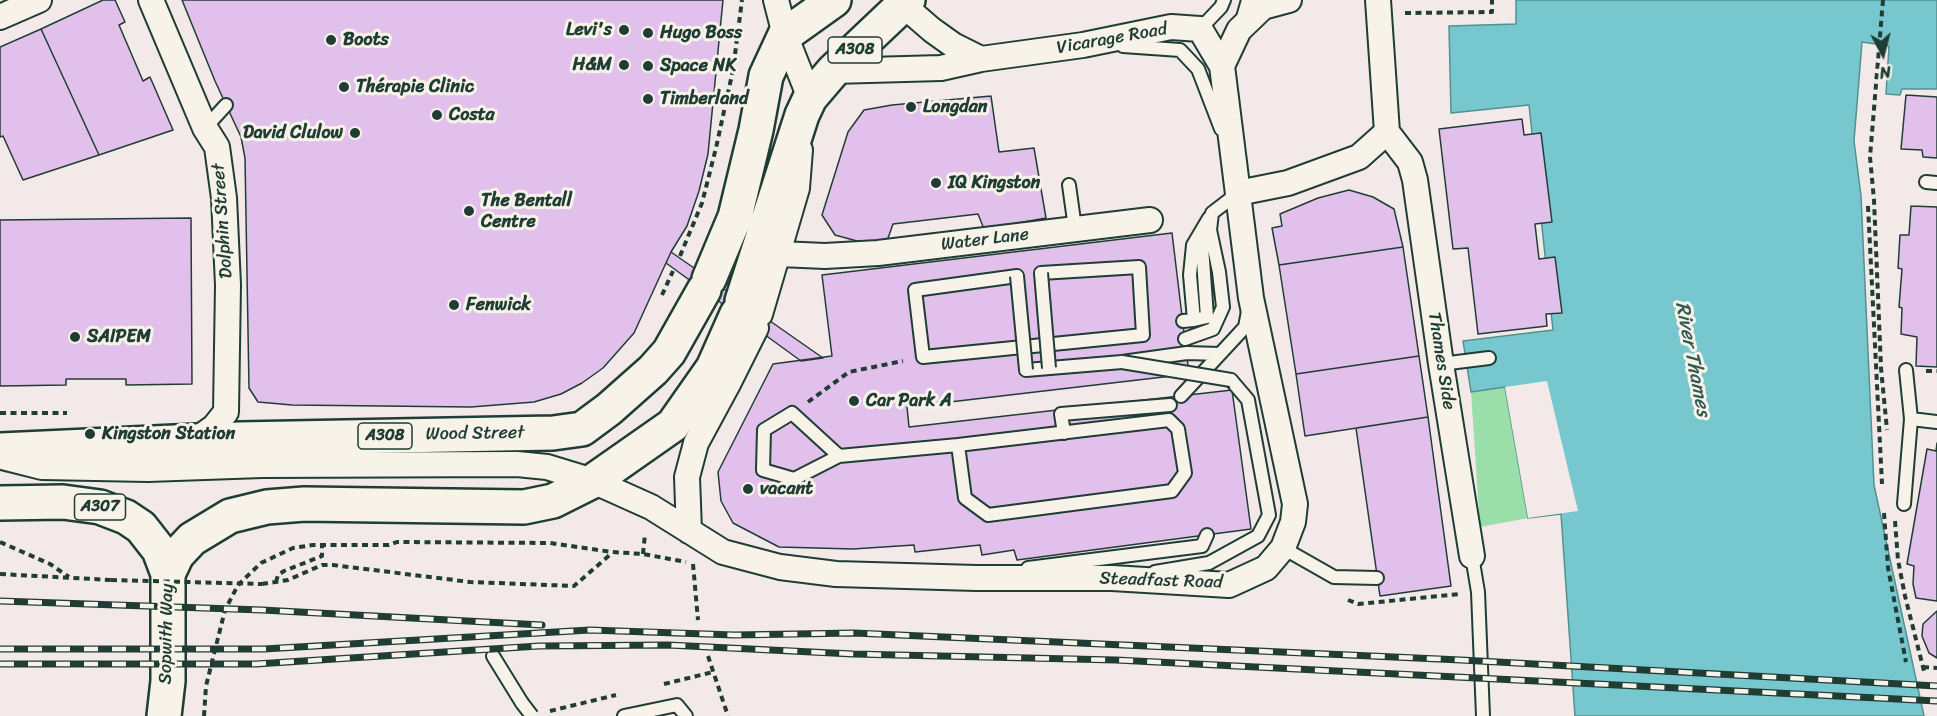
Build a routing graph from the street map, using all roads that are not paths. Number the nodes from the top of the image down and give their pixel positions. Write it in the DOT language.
graph roads {
  1 [pos="39,0"];
  2 [pos="151,0"];
  3 [pos="776,0"];
  4 [pos="834,0"];
  5 [pos="1224,0"];
  6 [pos="1248,0"];
  7 [pos="1289,0"];
  8 [pos="904,2"];
  9 [pos="1379,7"];
  10 [pos="0,17"];
  11 [pos="1200,29"];
  12 [pos="1239,30"];
  13 [pos="785,34"];
  14 [pos="1083,45"];
  15 [pos="981,59"];
  16 [pos="1222,66"];
  17 [pos="833,71"];
  18 [pos="226,105"];
  19 [pos="806,107"];
  20 [pos="205,128"];
  21 [pos="1387,132"];
  22 [pos="1237,183"];
  23 [pos="1069,185"];
  24 [pos="1212,213"];
  25 [pos="1150,220"];
  26 [pos="1075,228"];
  27 [pos="768,254"];
  28 [pos="1251,298"];
  29 [pos="749,314"];
  30 [pos="1189,321"];
  31 [pos="1185,339"];
  32 [pos="1220,354"];
  33 [pos="1489,358"];
  34 [pos="1122,362"];
  35 [pos="1441,364"];
  36 [pos="1049,368"];
  37 [pos="1906,370"];
  38 [pos="1181,396"];
  39 [pos="1170,405"];
  40 [pos="1911,419"];
  41 [pos="1937,422"];
  42 [pos="1064,433"];
  43 [pos="193,442"];
  44 [pos="958,445"];
  45 [pos="0,450"];
  46 [pos="839,456"];
  47 [pos="0,457"];
  48 [pos="593,481"];
  49 [pos="0,503"];
  50 [pos="1904,504"];
  51 [pos="689,531"];
  52 [pos="1207,535"];
  53 [pos="1283,548"];
  54 [pos="1472,556"];
  55 [pos="168,574"];
  56 [pos="976,578"];
  57 [pos="1112,578"];
  58 [pos="1377,578"];
  59 [pos="493,656"];
  60 [pos="164,716"];
  61 [pos="531,716"];
  62 [pos="624,716"];
  63 [pos="686,716"];
  64 [pos="1483,716"];
  1 -- 10 [label="street"];
  2 -- 20 [label="street, Dolphin Street"];
  3 -- 13 [label="street"];
  4 -- 13 [label="main road, A308"];
  5 -- 11 [label="lane"];
  6 -- 12 [label="lane"];
  7 -- 12 [label="street"];
  8 -- 15 [label="street"];
  8 -- 17 [label="main road, A308"];
  9 -- 21 [label="street"];
  11 -- 14 [label="street, Vicarage Road"];
  11 -- 16 [label="street"];
  12 -- 16 [label="street"];
  13 -- 19 [label="street"];
  13 -- 43 [label="main road, Wood Street / A308"];
  14 -- 15 [label="street, Vicarage Road"];
  14 -- 22 [label="lane"];
  15 -- 17 [label="street, Vicarage Road"];
  16 -- 22 [label="street, Steadfast Road"];
  17 -- 19 [label="main road, A308"];
  18 -- 20 [label="lane"];
  19 -- 27 [label="main road, A308"];
  20 -- 43 [label="street, Dolphin Street"];
  21 -- 22 [label="street"];
  21 -- 35 [label="street, Thames Side"];
  22 -- 24 [label="lane"];
  22 -- 28 [label="street, Steadfast Road"];
  23 -- 26 [label="lane"];
  24 -- 30 [label="lane"];
  24 -- 31 [label="lane"];
  25 -- 26 [label="street, Water Lane"];
  26 -- 27 [label="street, Water Lane"];
  27 -- 29 [label="main road, A308"];
  28 -- 32 [label="lane"];
  28 -- 53 [label="street, Steadfast Road"];
  29 -- 48 [label="main road, A308"];
  29 -- 51 [label="street"];
  32 -- 34 [label="lane"];
  32 -- 38 [label="lane"];
  33 -- 35 [label="lane"];
  34 -- 36 [label="lane"];
  34 -- 57 [label="lane, bridge"];
  35 -- 54 [label="street, Thames Side"];
  36 -- 36 [label="lane, bridge"];
  37 -- 40 [label="lane"];
  39 -- 42 [label="lane"];
  40 -- 41 [label="lane"];
  40 -- 50 [label="lane"];
  42 -- 44 [label="lane"];
  42 -- 44 [label="lane"];
  43 -- 45 [label="main road, Wood Street / A308"];
  44 -- 46 [label="lane"];
  46 -- 46 [label="lane"];
  47 -- 48 [label="street, Wood Street"];
  48 -- 51 [label="street, Wood Street"];
  48 -- 55 [label="main road, A308"];
  49 -- 55 [label="main road, Sopwith Way / A307"];
  51 -- 56 [label="street, Steadfast Road"];
  52 -- 56 [label="lane"];
  53 -- 57 [label="street, Steadfast Road"];
  53 -- 58 [label="lane"];
  54 -- 64 [label="lane, Thames Side"];
  55 -- 60 [label="main road, Sopwith Way / A307"];
  56 -- 57 [label="street, Steadfast Road"];
  59 -- 61 [label="lane, bridge"];
  62 -- 63 [label="lane"];
}
